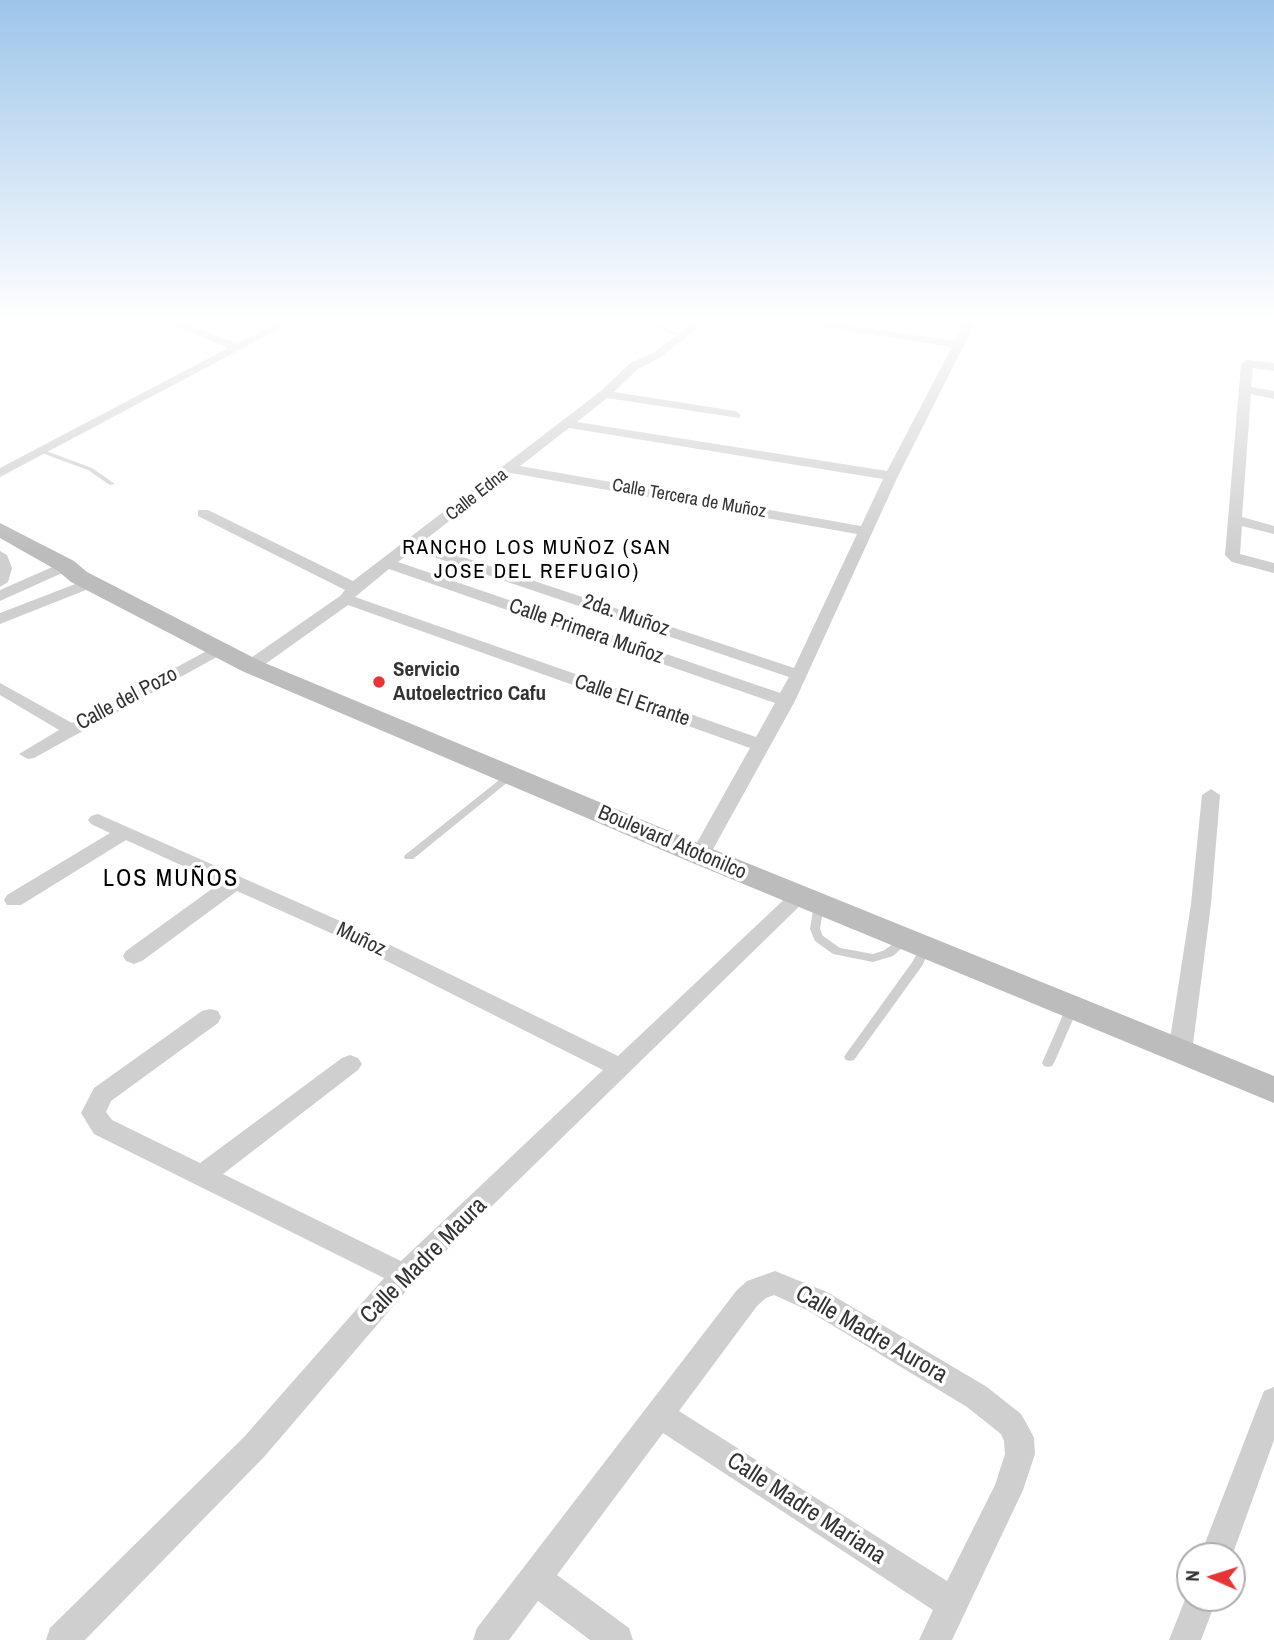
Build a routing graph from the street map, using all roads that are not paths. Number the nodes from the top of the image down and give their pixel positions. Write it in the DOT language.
graph roads {
  1 [pos="143,398"];
  2 [pos="600,398"];
  3 [pos="627,398"];
  4 [pos="932,398"];
  5 [pos="1246,398"];
  6 [pos="735,415"];
  7 [pos="566,424"];
  8 [pos="41,451"];
  9 [pos="511,469"];
  10 [pos="0,473"];
  11 [pos="891,476"];
  12 [pos="112,484"];
  13 [pos="204,513"];
  14 [pos="1237,520"];
  15 [pos="1274,530"];
  16 [pos="866,531"];
  17 [pos="3,539"];
  18 [pos="412,545"];
  19 [pos="0,555"];
  20 [pos="387,563"];
  21 [pos="1274,568"];
  22 [pos="72,575"];
  23 [pos="0,582"];
  24 [pos="350,593"];
  25 [pos="0,596"];
  26 [pos="0,619"];
  27 [pos="218,650"];
  28 [pos="251,666"];
  29 [pos="799,675"];
  30 [pos="0,688"];
  31 [pos="786,701"];
  32 [pos="72,730"];
  33 [pos="760,745"];
  34 [pos="28,754"];
  35 [pos="511,775"];
  36 [pos="1210,795"];
  37 [pos="98,820"];
  38 [pos="125,832"];
  39 [pos="701,855"];
  40 [pos="409,857"];
  41 [pos="235,882"];
  42 [pos="14,900"];
  43 [pos="810,900"];
  44 [pos="917,943"];
  45 [pos="134,956"];
  46 [pos="1073,1007"];
  47 [pos="209,1017"];
  48 [pos="1180,1052"];
  49 [pos="850,1057"];
  50 [pos="1048,1063"];
  51 [pos="350,1064"];
  52 [pos="620,1068"];
  53 [pos="1274,1090"];
  54 [pos="202,1176"];
  55 [pos="404,1275"];
  56 [pos="1274,1401"];
  57 [pos="659,1414"];
  58 [pos="1221,1542"];
  59 [pos="536,1579"];
  60 [pos="953,1604"];
  61 [pos="1196,1612"];
  62 [pos="62,1640"];
  63 [pos="489,1640"];
  64 [pos="617,1640"];
  65 [pos="935,1640"];
  66 [pos="1185,1640"];
  1 -- 8 [label="street"];
  2 -- 7 [label="street, Calle Edna"];
  3 -- 6 [label="street"];
  4 -- 11 [label="street"];
  5 -- 14 [label="street"];
  7 -- 9 [label="street, Calle Edna"];
  7 -- 11 [label="street"];
  8 -- 10 [label="street"];
  8 -- 12 [label="lane"];
  9 -- 16 [label="street, Calle Tercera de Muñoz"];
  9 -- 18 [label="street, Calle Edna"];
  11 -- 16 [label="street"];
  13 -- 24 [label="street"];
  14 -- 15 [label="street"];
  14 -- 21 [label="street"];
  16 -- 29 [label="street"];
  17 -- 22 [label="street, Boulevard Atotonilco"];
  18 -- 20 [label="street, Calle Edna"];
  18 -- 29 [label="street, 2da. Muñoz"];
  19 -- 23 [label="street"];
  20 -- 24 [label="street, Calle Edna"];
  20 -- 31 [label="street, Calle Primera Muñoz"];
  22 -- 25 [label="street"];
  22 -- 26 [label="street"];
  22 -- 27 [label="street, Boulevard Atotonilco"];
  24 -- 28 [label="street, Calle Edna"];
  24 -- 33 [label="street, Calle El Errante"];
  27 -- 28 [label="street, Boulevard Atotonilco"];
  27 -- 32 [label="street, Calle del Pozo"];
  28 -- 35 [label="street, Boulevard Atotonilco"];
  29 -- 31 [label="street"];
  30 -- 32 [label="street, Calle del Pozo"];
  31 -- 33 [label="street"];
  32 -- 34 [label="street"];
  33 -- 39 [label="street"];
  35 -- 39 [label="street, Boulevard Atotonilco"];
  35 -- 40 [label="lane"];
  36 -- 48 [label="street"];
  37 -- 38 [label="street, Muñoz"];
  38 -- 41 [label="street, Muñoz"];
  38 -- 42 [label="street"];
  39 -- 43 [label="street, Boulevard Atotonilco"];
  41 -- 45 [label="street"];
  41 -- 52 [label="street, Muñoz"];
  43 -- 44 [label="street, Boulevard Atotonilco"];
  43 -- 52 [label="street, Calle Madre Maura"];
  44 -- 46 [label="street, Boulevard Atotonilco"];
  44 -- 49 [label="lane"];
  46 -- 48 [label="street, Boulevard Atotonilco"];
  46 -- 50 [label="lane"];
  47 -- 54 [label="street"];
  48 -- 53 [label="street, Boulevard Atotonilco"];
  51 -- 54 [label="street"];
  52 -- 55 [label="street, Calle Madre Maura"];
  54 -- 55 [label="street"];
  55 -- 62 [label="street, Calle Madre Maura"];
  56 -- 58 [label="street"];
  57 -- 59 [label="street, Calle Madre Aurora"];
  57 -- 60 [label="street, Calle Madre Mariana"];
  57 -- 60 [label="street, Calle Madre Aurora"];
  59 -- 63 [label="street, Calle Madre Aurora"];
  59 -- 64 [label="street"];
  60 -- 65 [label="street, Calle Madre Aurora"];
  61 -- 66 [label="street"];
}
